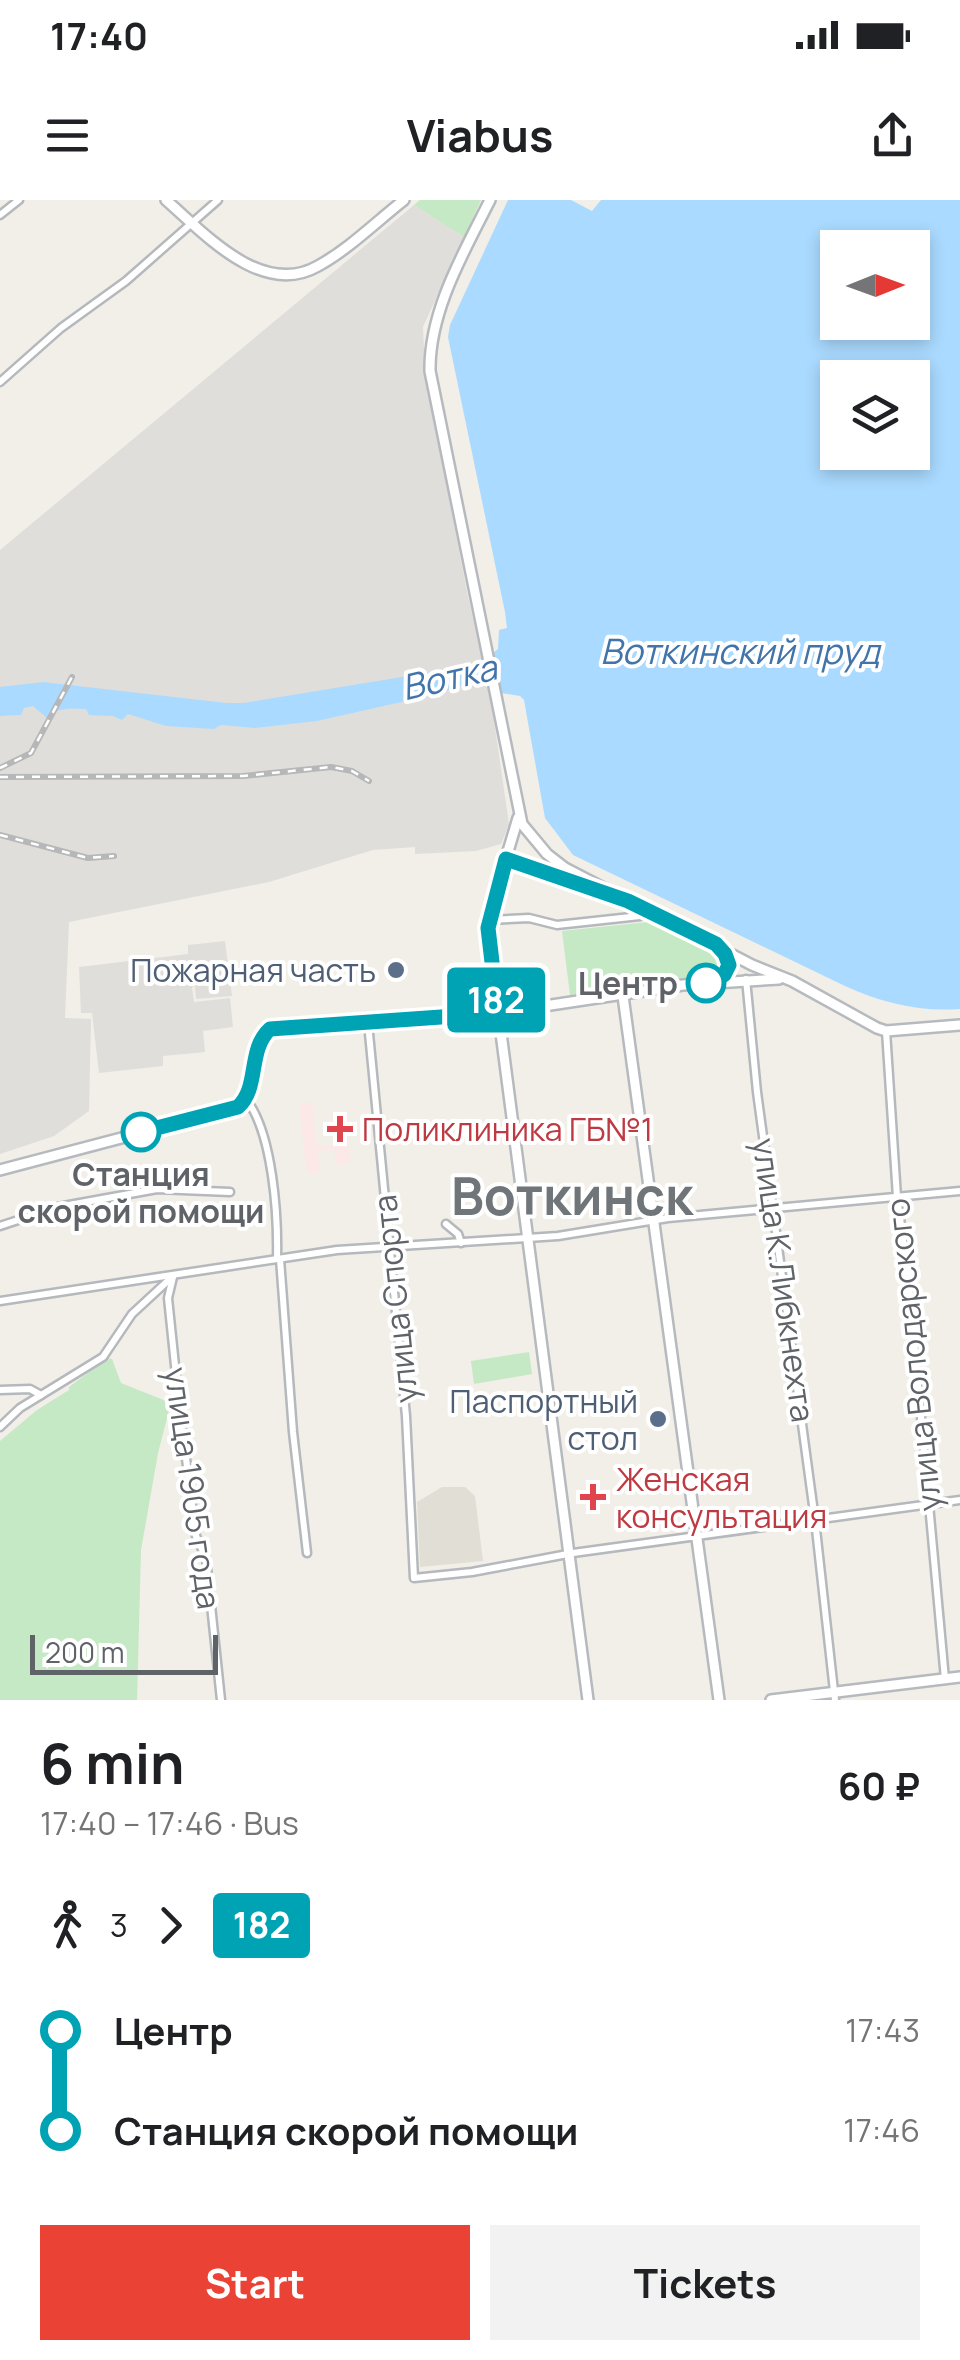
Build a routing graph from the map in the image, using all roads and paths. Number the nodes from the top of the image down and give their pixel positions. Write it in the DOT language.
graph roads {
  1 [pos="19,200"];
  2 [pos="166,200"];
  3 [pos="218,200"];
  4 [pos="404,200"];
  5 [pos="490,200"];
  6 [pos="0,216"];
  7 [pos="191,222"];
  8 [pos="0,382"];
  9 [pos="519,815"];
  10 [pos="506,859"];
  11 [pos="621,898"];
  12 [pos="646,909"];
  13 [pos="489,920"];
  14 [pos="716,944"];
  15 [pos="746,979"];
  16 [pos="792,981"];
  17 [pos="711,982"];
  18 [pos="622,996"];
  19 [pos="498,1013"];
  20 [pos="368,1021"];
  21 [pos="960,1025"];
  22 [pos="886,1031"];
  23 [pos="246,1100"];
  24 [pos="0,1170"];
  25 [pos="960,1191"];
  26 [pos="230,1192"];
  27 [pos="897,1197"];
  28 [pos="774,1208"];
  29 [pos="654,1221"];
  30 [pos="446,1224"];
  31 [pos="0,1226"];
  32 [pos="529,1238"];
  33 [pos="461,1243"];
  34 [pos="390,1246"];
  35 [pos="278,1259"];
  36 [pos="173,1276"];
  37 [pos="0,1300"];
  38 [pos="0,1390"];
  39 [pos="42,1395"];
  40 [pos="0,1427"];
  41 [pos="960,1500"];
  42 [pos="927,1504"];
  43 [pos="815,1520"];
  44 [pos="697,1534"];
  45 [pos="307,1552"];
  46 [pos="569,1553"];
  47 [pos="960,1677"];
  48 [pos="944,1679"];
  49 [pos="835,1695"];
  50 [pos="221,1700"];
  51 [pos="588,1700"];
  52 [pos="718,1700"];
  53 [pos="771,1700"];
  1 -- 6 [label="street"];
  2 -- 7 [label="main road"];
  3 -- 7 [label="street"];
  4 -- 7 [label="main road"];
  5 -- 9 [label="main road"];
  7 -- 8 [label="street"];
  9 -- 10 [label="main road"];
  9 -- 11 [label="main road"];
  10 -- 11 [label="main road"];
  10 -- 13 [label="main road"];
  11 -- 12 [label="main road"];
  12 -- 13 [label="street"];
  12 -- 14 [label="main road"];
  13 -- 19 [label="main road"];
  14 -- 16 [label="main road"];
  14 -- 17 [label="main road"];
  15 -- 16 [label="main road"];
  15 -- 17 [label="main road"];
  15 -- 28 [label="street, улица К.Либкнехта"];
  16 -- 22 [label="main road"];
  17 -- 18 [label="main road"];
  18 -- 19 [label="main road"];
  18 -- 29 [label="main road"];
  19 -- 20 [label="main road"];
  19 -- 32 [label="main road"];
  20 -- 23 [label="main road"];
  20 -- 34 [label="street, улица Спорта"];
  21 -- 22 [label="main road"];
  22 -- 27 [label="street, улица Володарского"];
  23 -- 24 [label="main road"];
  23 -- 35 [label="street"];
  25 -- 27 [label="street"];
  26 -- 31 [label="street"];
  27 -- 28 [label="street"];
  27 -- 42 [label="street, улица Володарского"];
  28 -- 29 [label="street"];
  28 -- 43 [label="street, улица К.Либкнехта"];
  29 -- 32 [label="street"];
  29 -- 44 [label="main road"];
  30 -- 33 [label="street"];
  32 -- 33 [label="street"];
  32 -- 46 [label="main road"];
  33 -- 34 [label="street"];
  34 -- 35 [label="street"];
  34 -- 46 [label="street, улица Спорта"];
  35 -- 36 [label="street"];
  35 -- 45 [label="street"];
  36 -- 37 [label="street"];
  36 -- 39 [label="street"];
  36 -- 50 [label="street, улица 1905 года"];
  38 -- 39 [label="street"];
  39 -- 40 [label="street"];
  41 -- 42 [label="street"];
  42 -- 43 [label="street"];
  42 -- 48 [label="street, улица Володарского"];
  43 -- 44 [label="street"];
  43 -- 49 [label="street, улица К.Либкнехта"];
  44 -- 46 [label="street"];
  44 -- 52 [label="main road"];
  46 -- 51 [label="main road"];
  47 -- 48 [label="main road"];
  48 -- 49 [label="main road"];
  49 -- 53 [label="main road"];
}
